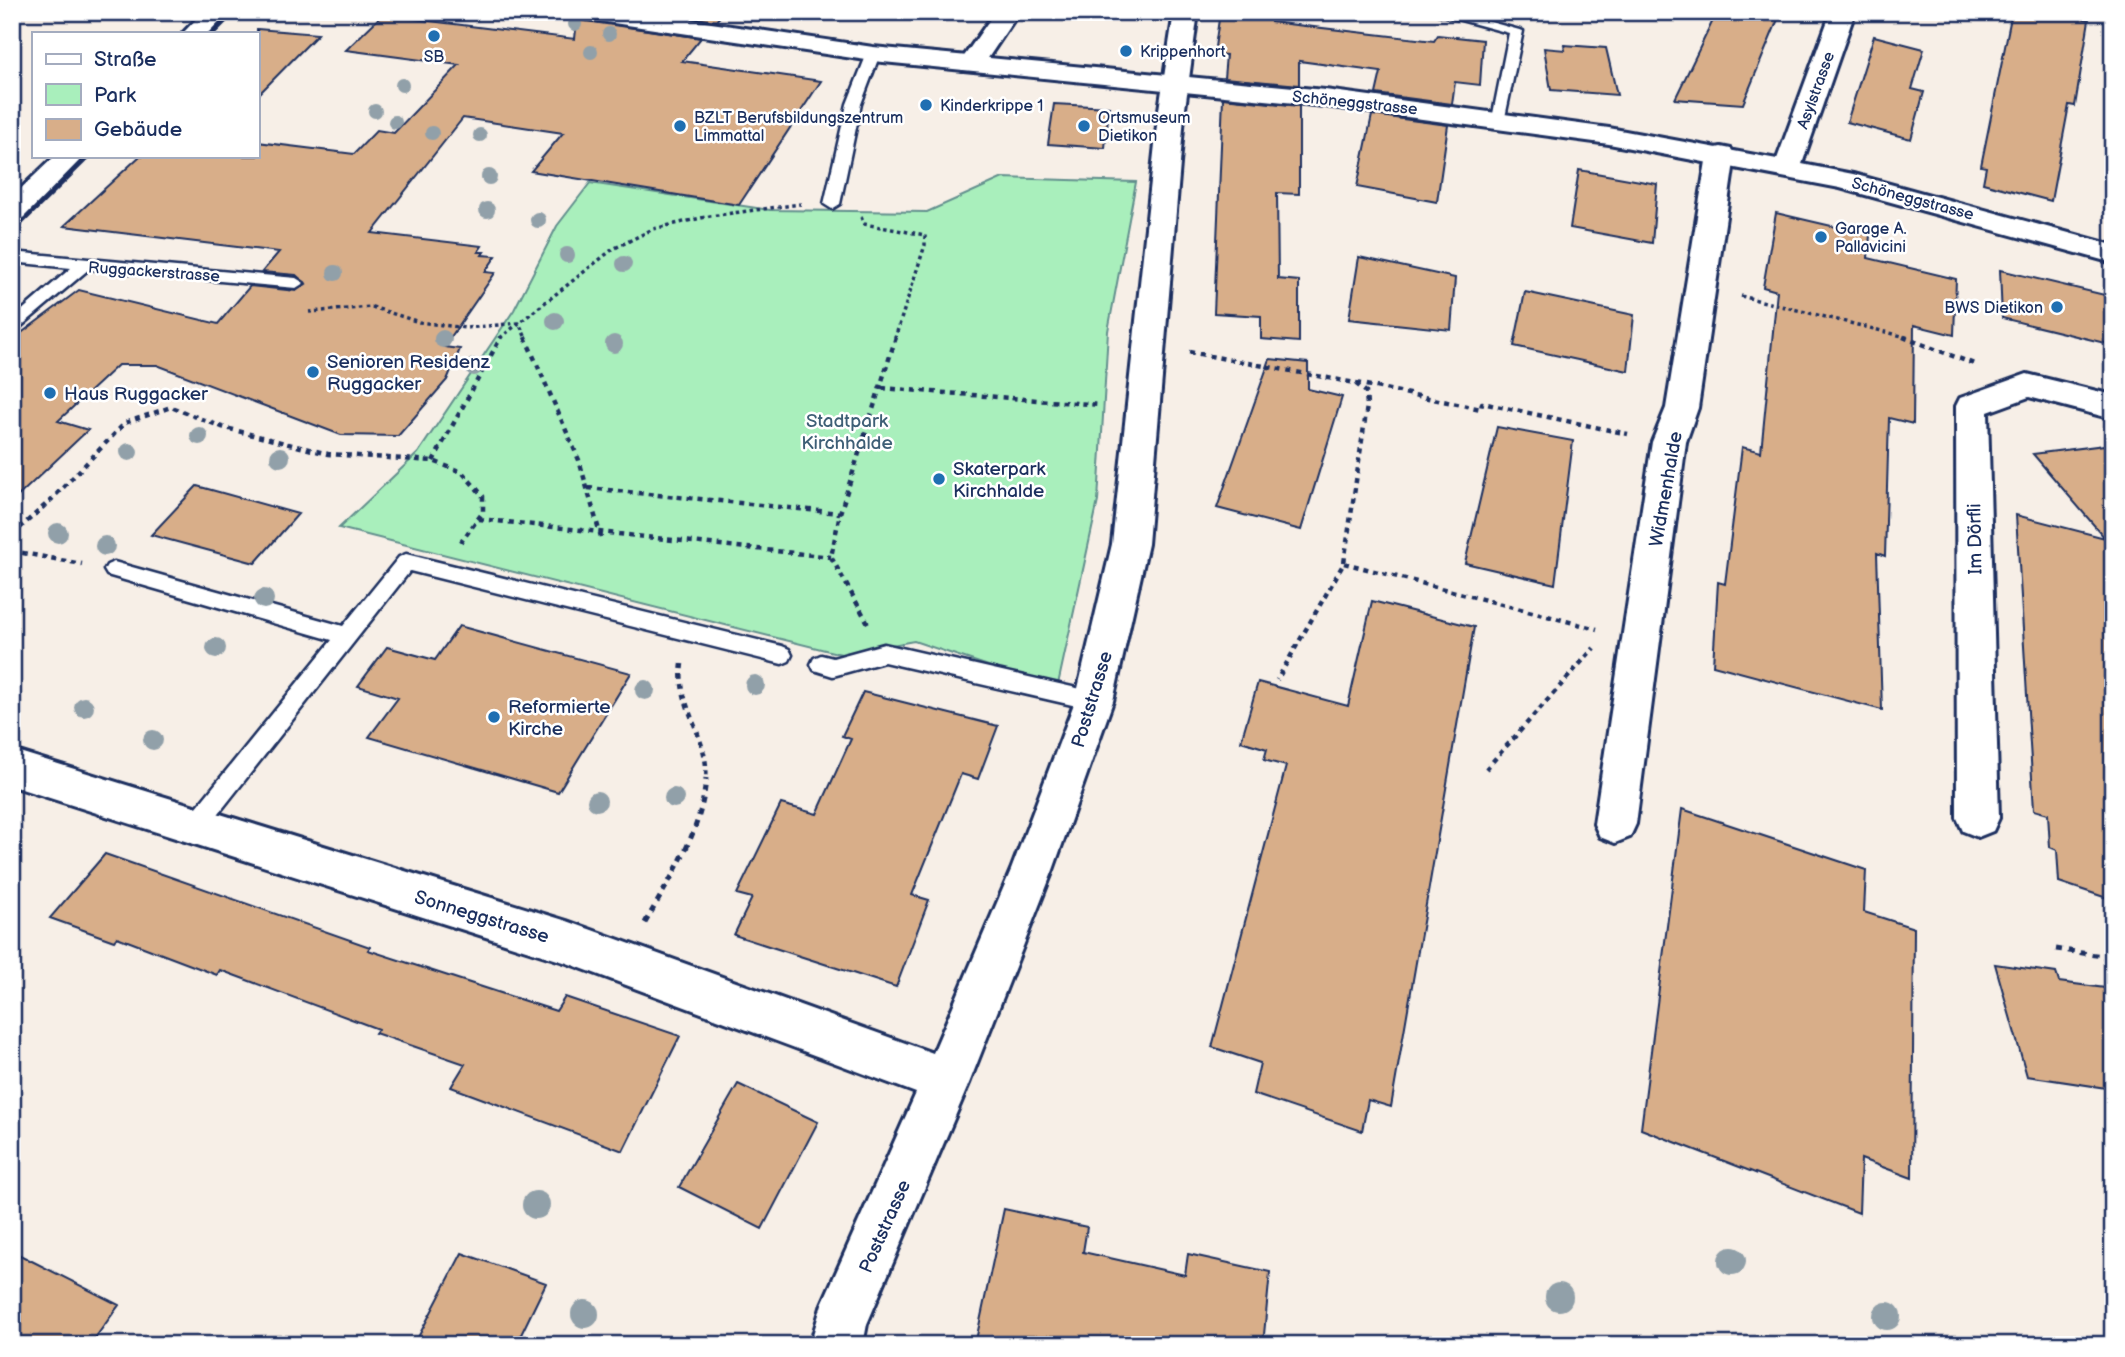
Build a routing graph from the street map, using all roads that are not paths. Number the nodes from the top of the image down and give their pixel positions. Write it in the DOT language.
graph roads {
  1 [pos="217,12"];
  2 [pos="586,12"];
  3 [pos="1007,12"];
  4 [pos="1186,12"];
  5 [pos="1437,12"];
  6 [pos="1843,12"];
  7 [pos="196,32"];
  8 [pos="873,54"];
  9 [pos="971,65"];
  10 [pos="1175,85"];
  11 [pos="1499,120"];
  12 [pos="1721,155"];
  13 [pos="68,158"];
  14 [pos="1787,168"];
  15 [pos="832,204"];
  16 [pos="12,213"];
  17 [pos="2113,254"];
  18 [pos="12,257"];
  19 [pos="83,266"];
  20 [pos="296,283"];
  21 [pos="12,328"];
  22 [pos="2113,407"];
  23 [pos="114,570"];
  24 [pos="347,636"];
  25 [pos="782,655"];
  26 [pos="821,664"];
  27 [pos="1094,701"];
  28 [pos="13,768"];
  29 [pos="1978,818"];
  30 [pos="1615,824"];
  31 [pos="196,825"];
  32 [pos="946,1082"];
  33 [pos="836,1345"];
  1 -- 7 [label="street"];
  2 -- 8 [label="street, Schöneggstrasse"];
  3 -- 9 [label="street"];
  4 -- 10 [label="street, Poststrasse"];
  5 -- 11 [label="lane"];
  6 -- 14 [label="street, Asylstrasse"];
  8 -- 9 [label="street, Schöneggstrasse"];
  8 -- 15 [label="lane"];
  9 -- 10 [label="street, Schöneggstrasse"];
  10 -- 11 [label="street, Schöneggstrasse"];
  10 -- 27 [label="street, Poststrasse"];
  11 -- 12 [label="street, Schöneggstrasse"];
  12 -- 14 [label="street, Schöneggstrasse"];
  12 -- 30 [label="street, Widmenhalde"];
  13 -- 16 [label="street"];
  14 -- 17 [label="street, Schöneggstrasse"];
  18 -- 19 [label="lane, Ruggackerstrasse"];
  19 -- 20 [label="lane, Ruggackerstrasse"];
  19 -- 21 [label="lane"];
  22 -- 29 [label="street, Im Dörfli"];
  23 -- 24 [label="lane"];
  24 -- 25 [label="lane"];
  24 -- 31 [label="lane"];
  26 -- 27 [label="lane"];
  27 -- 32 [label="street, Poststrasse"];
  28 -- 31 [label="street, Sonneggstrasse"];
  31 -- 32 [label="street, Sonneggstrasse"];
  32 -- 33 [label="street, Poststrasse"];
}
